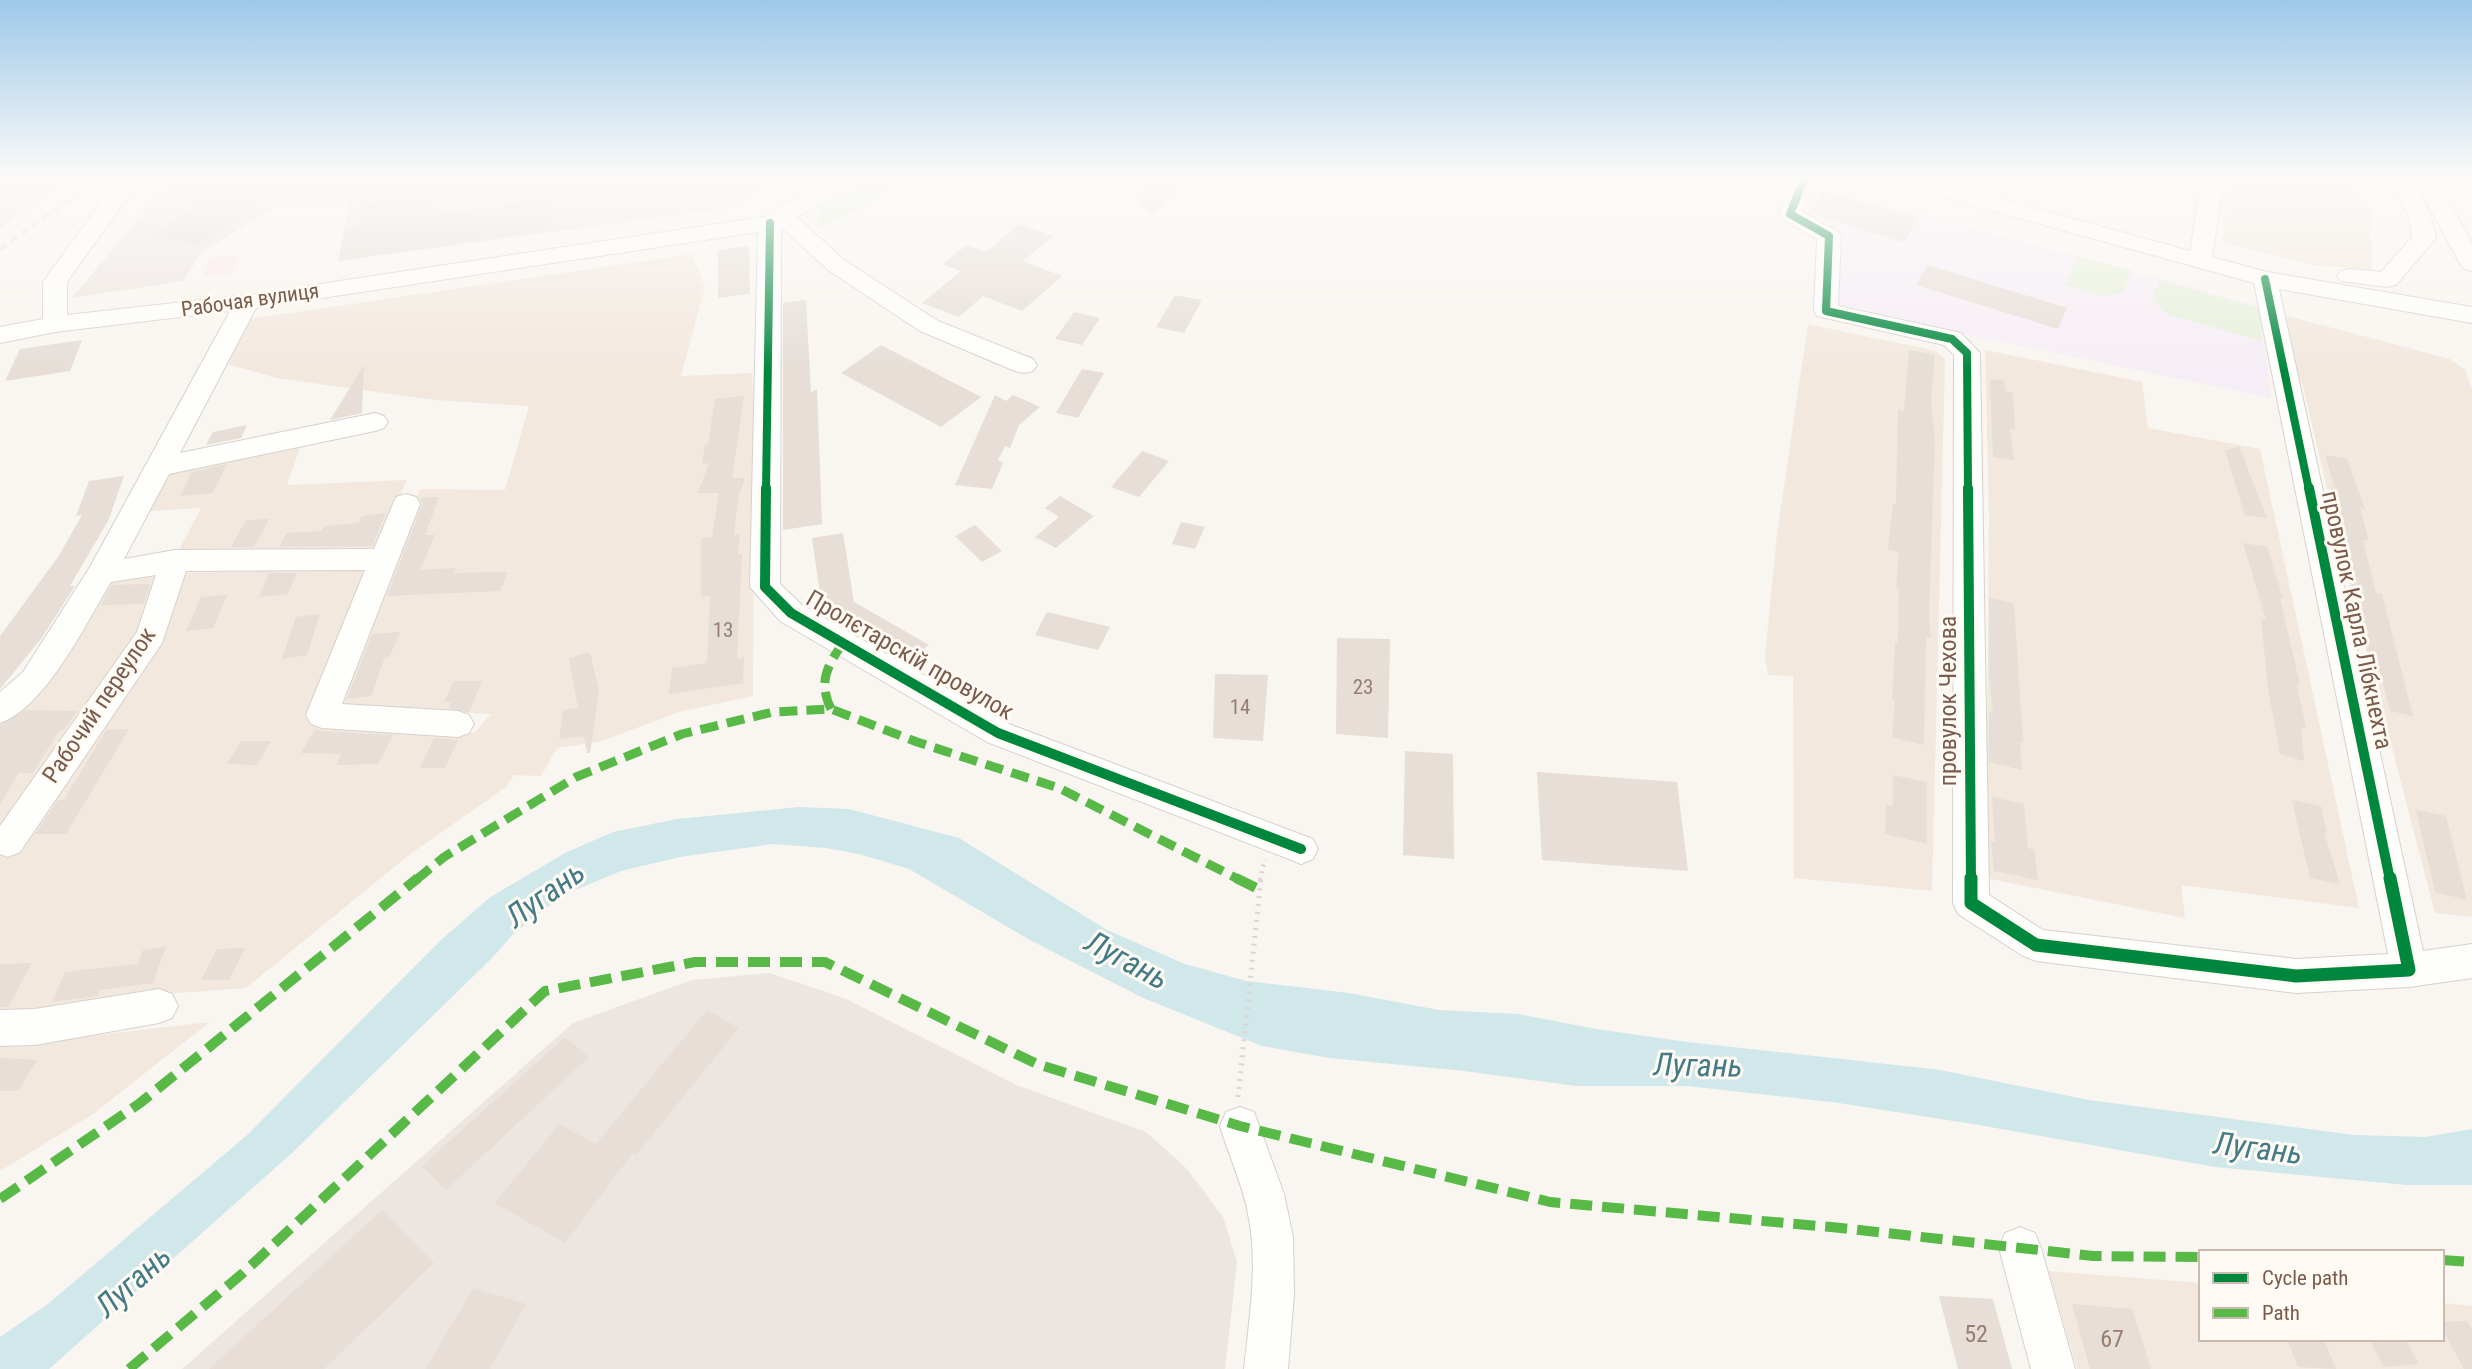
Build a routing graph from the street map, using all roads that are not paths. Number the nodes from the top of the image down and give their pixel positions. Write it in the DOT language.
graph roads {
  1 [pos="83,243"];
  2 [pos="628,243"];
  3 [pos="775,243"];
  4 [pos="807,243"];
  5 [pos="1829,243"];
  6 [pos="2165,243"];
  7 [pos="2203,243"];
  8 [pos="2420,243"];
  9 [pos="2460,243"];
  10 [pos="2202,252"];
  11 [pos="2472,264"];
  12 [pos="2265,279"];
  13 [pos="247,302"];
  14 [pos="2472,315"];
  15 [pos="55,324"];
  16 [pos="0,335"];
  17 [pos="1024,365"];
  18 [pos="375,422"];
  19 [pos="159,467"];
  20 [pos="406,504"];
  21 [pos="384,559"];
  22 [pos="175,561"];
  23 [pos="102,573"];
  24 [pos="0,710"];
  25 [pos="458,724"];
  26 [pos="8,842"];
  27 [pos="1301,849"];
  28 [pos="2472,961"];
  29 [pos="2409,970"];
  30 [pos="159,1006"];
  31 [pos="0,1028"];
  32 [pos="1240,1126"];
  33 [pos="2020,1248"];
  34 [pos="1266,1369"];
  35 [pos="2053,1369"];
  1 -- 15 [label="street"];
  2 -- 13 [label="street, Рабочая вулиця"];
  3 -- 27 [label="street, Пролєтарскій провулок"];
  4 -- 17 [label="street"];
  5 -- 29 [label="street, провулок Чехова"];
  6 -- 10 [label="street"];
  7 -- 10 [label="street"];
  8 -- 10 [label="street"];
  9 -- 11 [label="street"];
  10 -- 12 [label="street"];
  12 -- 14 [label="street"];
  12 -- 29 [label="street, провулок Карла Лібкнехта"];
  13 -- 15 [label="street, Рабочая вулиця"];
  13 -- 19 [label="street"];
  15 -- 16 [label="street, Рабочая вулиця"];
  18 -- 19 [label="street"];
  19 -- 23 [label="street"];
  20 -- 21 [label="street"];
  21 -- 22 [label="street"];
  21 -- 25 [label="street"];
  22 -- 23 [label="street"];
  22 -- 26 [label="street, Рабочий переулок"];
  23 -- 24 [label="street"];
  28 -- 29 [label="street"];
  30 -- 31 [label="street"];
  32 -- 34 [label="street"];
  33 -- 35 [label="street"];
}
